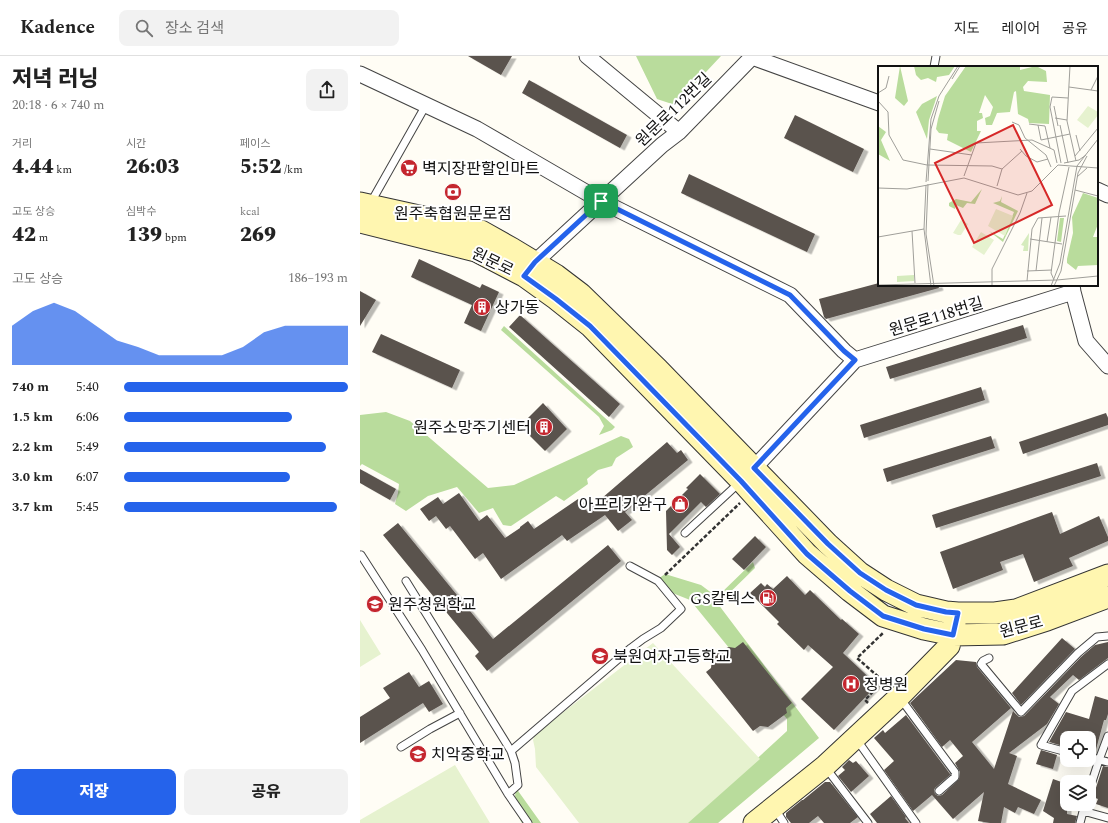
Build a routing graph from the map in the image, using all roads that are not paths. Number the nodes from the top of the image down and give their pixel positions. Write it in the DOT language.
graph roads {
  1 [pos="587,56"];
  2 [pos="936,56"];
  3 [pos="934,66"];
  4 [pos="360,74"];
  5 [pos="878,103"];
  6 [pos="426,105"];
  7 [pos="678,132"];
  8 [pos="1098,190"];
  9 [pos="1108,195"];
  10 [pos="601,201"];
  11 [pos="363,210"];
  12 [pos="530,269"];
  13 [pos="1073,289"];
  14 [pos="855,360"];
  15 [pos="1108,366"];
  16 [pos="747,474"];
  17 [pos="685,533"];
  18 [pos="360,556"];
  19 [pos="630,566"];
  20 [pos="1108,575"];
  21 [pos="406,581"];
  22 [pos="1108,597"];
  23 [pos="958,613"];
  24 [pos="953,635"];
  25 [pos="1108,636"];
  26 [pos="989,658"];
  27 [pos="1108,664"];
  28 [pos="899,697"];
  29 [pos="460,714"];
  30 [pos="1108,736"];
  31 [pos="856,738"];
  32 [pos="401,747"];
  33 [pos="1060,750"];
  34 [pos="511,751"];
  35 [pos="1096,759"];
  36 [pos="1099,760"];
  37 [pos="1108,762"];
  38 [pos="825,766"];
  39 [pos="1094,775"];
  40 [pos="939,791"];
  41 [pos="508,794"];
  42 [pos="1083,811"];
  43 [pos="1091,811"];
  44 [pos="779,815"];
  45 [pos="1108,818"];
  46 [pos="528,823"];
  47 [pos="754,823"];
  48 [pos="868,823"];
  49 [pos="916,823"];
  50 [pos="1080,823"];
  1 -- 7 [label="street"];
  2 -- 3 [label="lane"];
  4 -- 6 [label="street"];
  5 -- 7 [label="street, 원문로112번길"];
  6 -- 10 [label="street"];
  6 -- 11 [label="lane"];
  7 -- 10 [label="street, 원문로112번길"];
  8 -- 9 [label="street"];
  10 -- 12 [label="street, 원문로112번길"];
  10 -- 14 [label="street"];
  11 -- 12 [label="main road, 원문로"];
  12 -- 16 [label="main road, 원문로"];
  13 -- 14 [label="street, 원문로118번길"];
  13 -- 15 [label="street, 원문로118번길"];
  14 -- 16 [label="street"];
  16 -- 17 [label="lane"];
  16 -- 23 [label="main road, 원문로"];
  16 -- 24 [label="main road, 원문로"];
  18 -- 29 [label="lane"];
  19 -- 34 [label="lane"];
  20 -- 23 [label="main road, 원문로"];
  21 -- 34 [label="lane"];
  22 -- 24 [label="main road, 원문로"];
  23 -- 24 [label="main road"];
  24 -- 28 [label="main road"];
  25 -- 26 [label="lane"];
  27 -- 33 [label="lane"];
  28 -- 31 [label="main road"];
  28 -- 40 [label="lane"];
  29 -- 32 [label="lane"];
  29 -- 41 [label="lane"];
  30 -- 36 [label="lane"];
  31 -- 38 [label="main road"];
  31 -- 49 [label="lane"];
  34 -- 41 [label="lane"];
  35 -- 36 [label="lane"];
  36 -- 37 [label="lane"];
  36 -- 39 [label="lane"];
  38 -- 44 [label="main road"];
  38 -- 48 [label="lane"];
  41 -- 46 [label="lane"];
  42 -- 50 [label="lane"];
  43 -- 45 [label="lane"];
  44 -- 47 [label="main road"];
}
